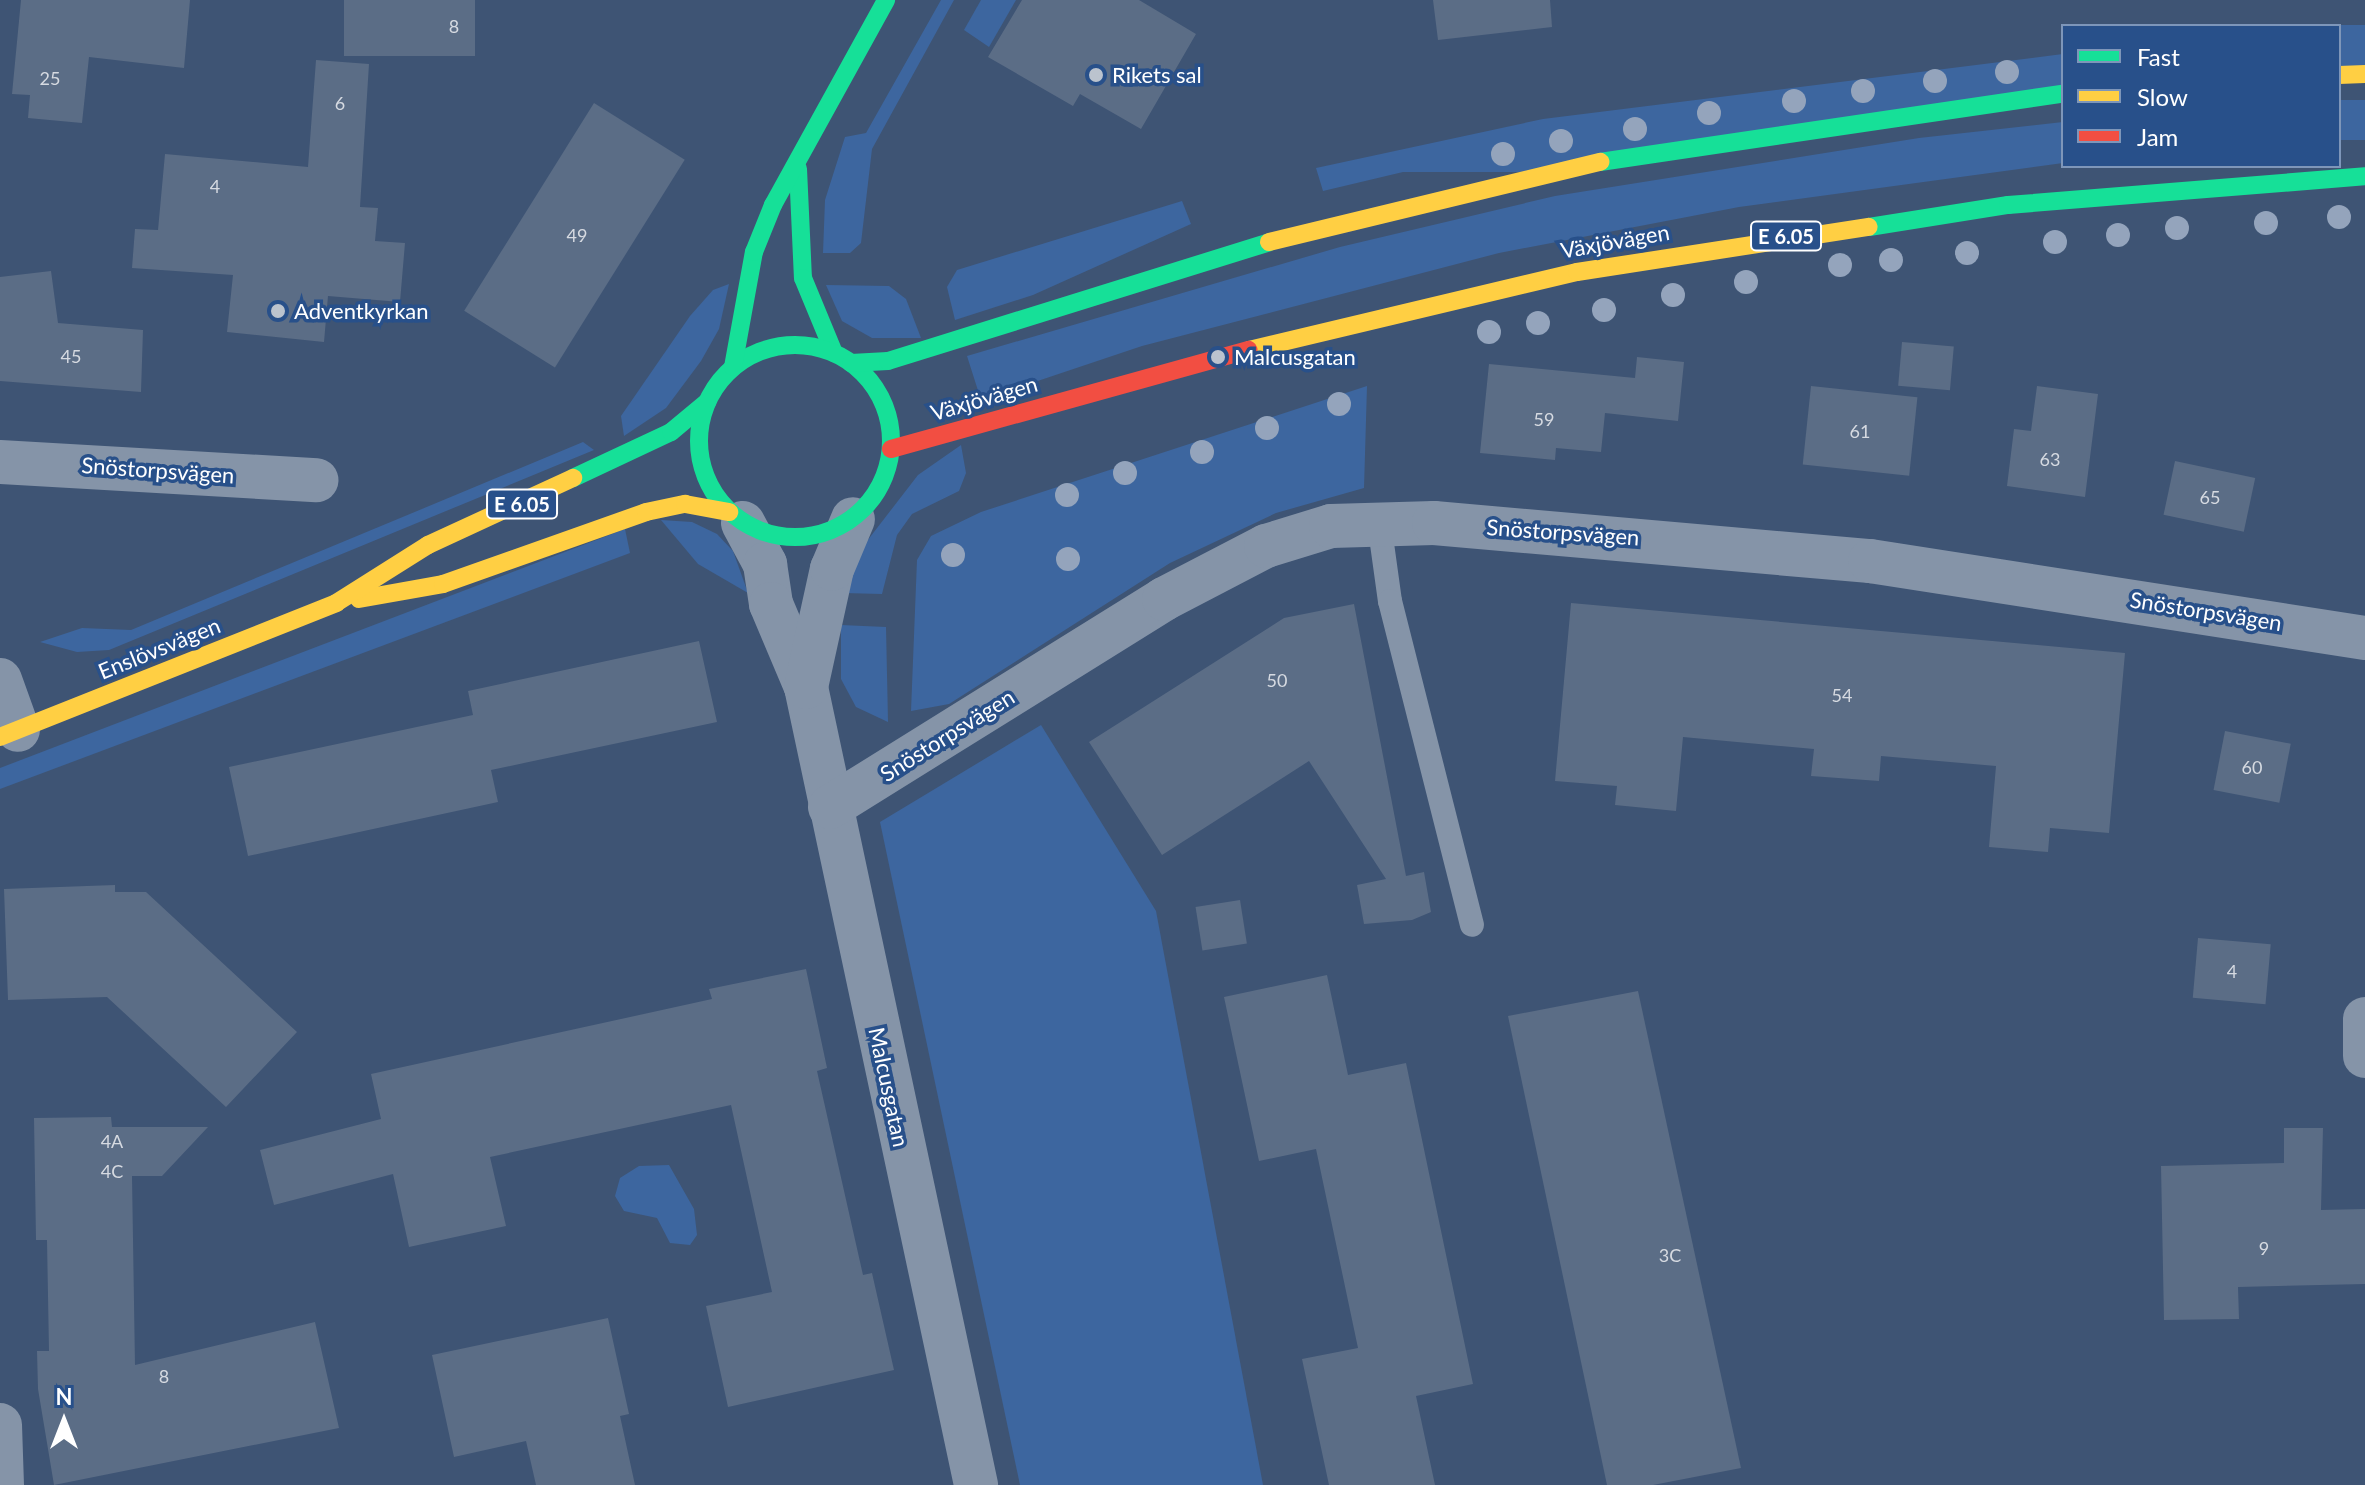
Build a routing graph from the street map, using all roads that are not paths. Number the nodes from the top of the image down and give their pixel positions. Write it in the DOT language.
graph roads {
  1 [pos="886,0"];
  2 [pos="2365,74"];
  3 [pos="2341,75"];
  4 [pos="2061,94"];
  5 [pos="798,169"];
  6 [pos="2365,176"];
  7 [pos="834,353"];
  8 [pos="851,363"];
  9 [pos="733,367"];
  10 [pos="707,402"];
  11 [pos="891,449"];
  12 [pos="0,462"];
  13 [pos="316,480"];
  14 [pos="736,517"];
  15 [pos="853,519"];
  16 [pos="1379,522"];
  17 [pos="336,603"];
  18 [pos="2365,638"];
  19 [pos="0,680"];
  20 [pos="806,687"];
  21 [pos="9,734"];
  22 [pos="830,807"];
  23 [pos="1472,925"];
  24 [pos="2365,1019"];
  25 [pos="2365,1056"];
  26 [pos="0,1425"];
  27 [pos="2,1485"];
  28 [pos="976,1485"];
  1 -- 5 [label="main road"];
  2 -- 3 [label="main road"];
  4 -- 8 [label="main road"];
  5 -- 7 [label="main road"];
  5 -- 9 [label="main road"];
  6 -- 11 [label="main road, Växjövägen / E 6.05"];
  7 -- 8 [label="main road, E 6.05"];
  7 -- 9 [label="main road, E 6.05"];
  8 -- 11 [label="main road, E 6.05"];
  9 -- 10 [label="main road, E 6.05"];
  10 -- 14 [label="main road"];
  10 -- 17 [label="main road, Enslövsvägen / E 6.05"];
  11 -- 15 [label="main road, E 6.05"];
  12 -- 13 [label="street, Snöstorpsvägen"];
  14 -- 15 [label="main road, E 6.05"];
  14 -- 17 [label="main road, Enslövsvägen / E 6.05"];
  14 -- 20 [label="street, Malcusgatan"];
  15 -- 20 [label="street, Malcusgatan"];
  16 -- 18 [label="street, Snöstorpsvägen"];
  16 -- 22 [label="street, Snöstorpsvägen"];
  16 -- 23 [label="lane"];
  17 -- 21 [label="main road, Enslövsvägen / E 6.05"];
  19 -- 21 [label="street"];
  20 -- 22 [label="street, Malcusgatan"];
  22 -- 28 [label="street, Malcusgatan"];
  24 -- 25 [label="street"];
  26 -- 27 [label="street"];
}
